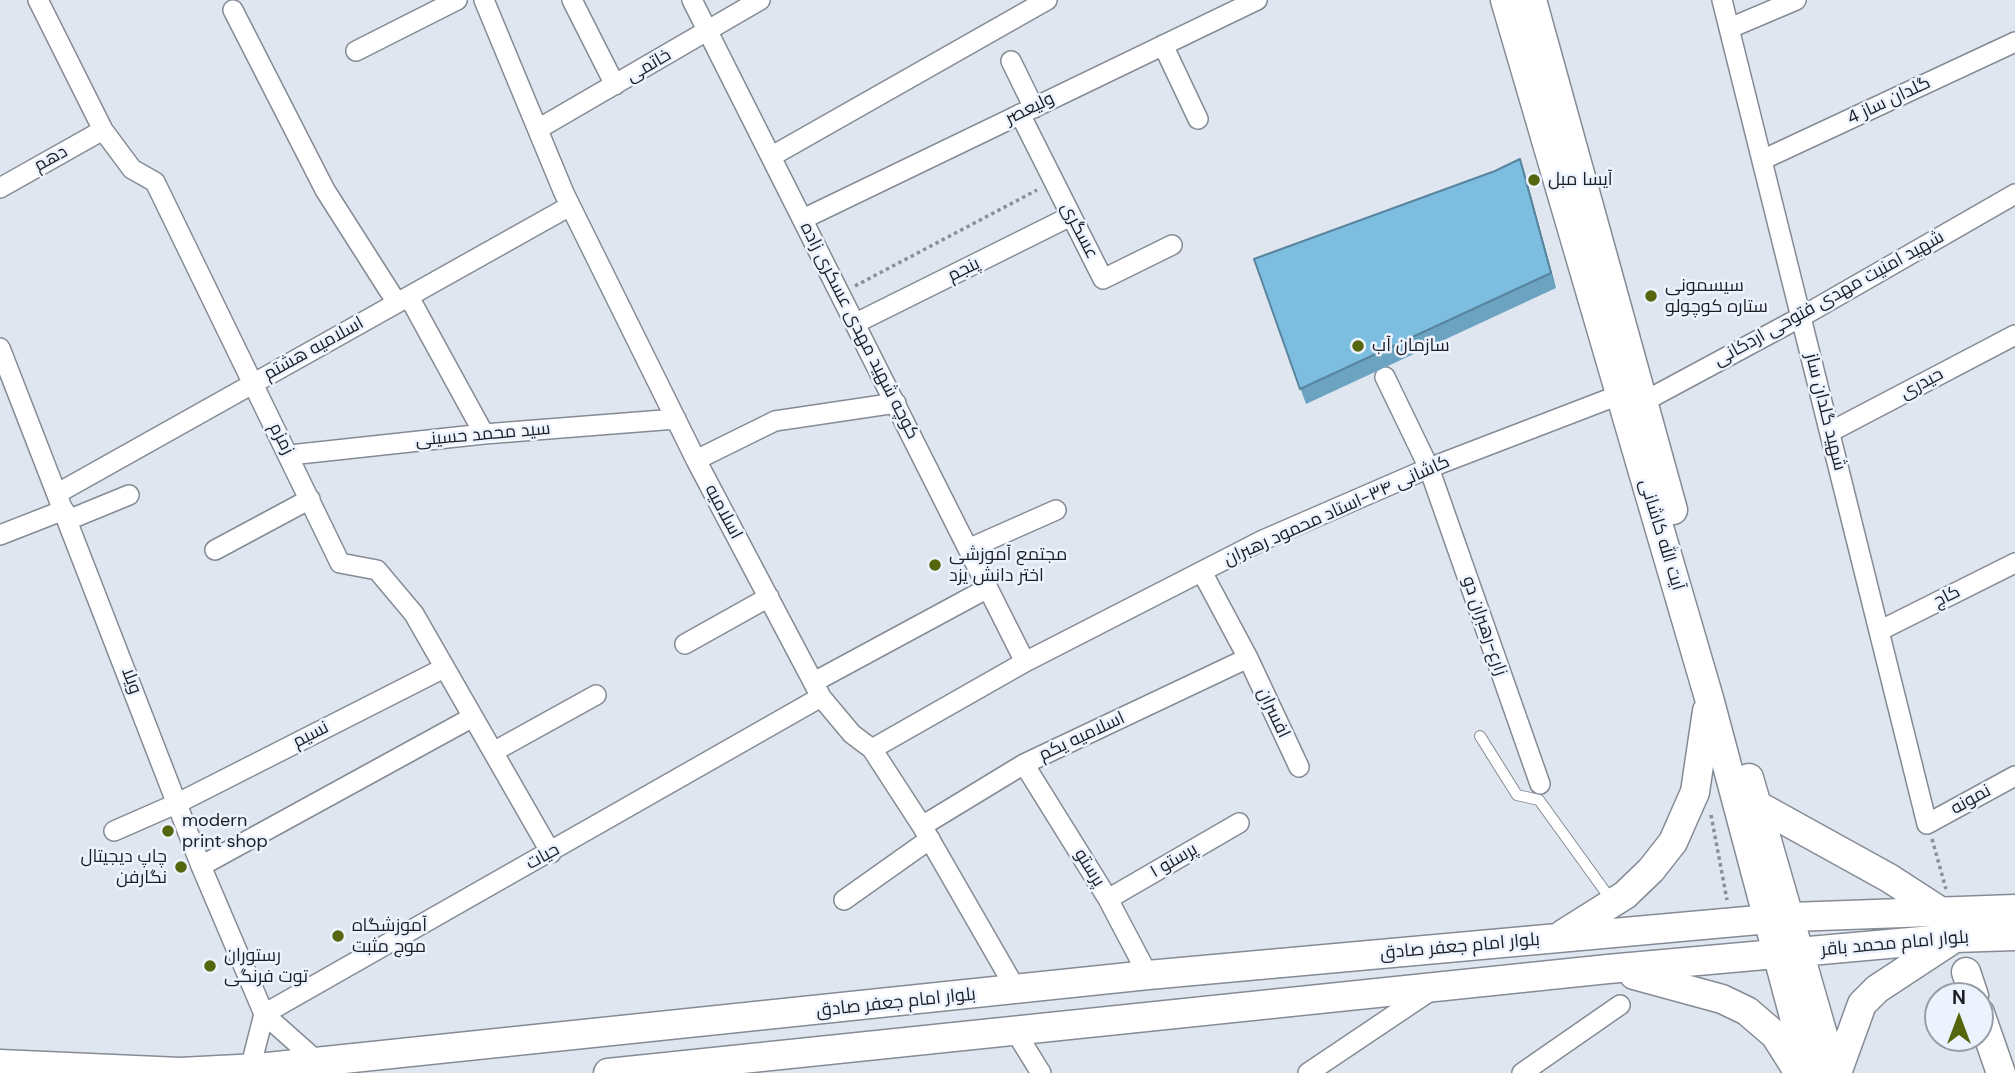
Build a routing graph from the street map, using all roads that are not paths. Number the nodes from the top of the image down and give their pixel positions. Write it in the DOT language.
graph roads {
  1 [pos="38,0"];
  2 [pos="457,0"];
  3 [pos="484,0"];
  4 [pos="572,0"];
  5 [pos="692,0"];
  6 [pos="760,0"];
  7 [pos="1047,0"];
  8 [pos="1257,0"];
  9 [pos="1723,0"];
  10 [pos="1796,0"];
  11 [pos="1516,1"];
  12 [pos="233,10"];
  13 [pos="1730,29"];
  14 [pos="708,32"];
  15 [pos="2015,43"];
  16 [pos="1163,46"];
  17 [pos="356,51"];
  18 [pos="1011,61"];
  19 [pos="615,85"];
  20 [pos="1027,111"];
  21 [pos="1198,119"];
  22 [pos="103,130"];
  23 [pos="538,130"];
  24 [pos="772,156"];
  25 [pos="1762,159"];
  26 [pos="0,188"];
  27 [pos="2015,194"];
  28 [pos="570,206"];
  29 [pos="1071,216"];
  30 [pos="803,219"];
  31 [pos="1172,245"];
  32 [pos="403,300"];
  33 [pos="1801,317"];
  34 [pos="856,323"];
  35 [pos="2015,335"];
  36 [pos="0,348"];
  37 [pos="1385,377"];
  38 [pos="252,384"];
  39 [pos="1631,398"];
  40 [pos="896,403"];
  41 [pos="676,419"];
  42 [pos="1830,432"];
  43 [pos="484,434"];
  44 [pos="290,455"];
  45 [pos="695,460"];
  46 [pos="1429,468"];
  47 [pos="129,495"];
  48 [pos="310,499"];
  49 [pos="64,507"];
  50 [pos="1056,510"];
  51 [pos="0,535"];
  52 [pos="968,549"];
  53 [pos="215,550"];
  54 [pos="2015,563"];
  55 [pos="1202,572"];
  56 [pos="988,588"];
  57 [pos="769,597"];
  58 [pos="1879,631"];
  59 [pos="685,643"];
  60 [pos="1248,658"];
  61 [pos="1025,662"];
  62 [pos="444,667"];
  63 [pos="817,689"];
  64 [pos="596,695"];
  65 [pos="1709,698"];
  66 [pos="473,717"];
  67 [pos="1480,736"];
  68 [pos="872,748"];
  69 [pos="493,752"];
  70 [pos="1024,764"];
  71 [pos="1298,767"];
  72 [pos="2015,776"];
  73 [pos="1539,784"];
  74 [pos="178,803"];
  75 [pos="1757,805"];
  76 [pos="1239,823"];
  77 [pos="1927,824"];
  78 [pos="114,831"];
  79 [pos="926,832"];
  80 [pos="551,853"];
  81 [pos="201,866"];
  82 [pos="1108,899"];
  83 [pos="844,900"];
  84 [pos="1614,903"];
  85 [pos="2015,909"];
  86 [pos="1779,918"];
  87 [pos="1950,921"];
  88 [pos="2015,936"];
  89 [pos="1553,939"];
  90 [pos="1789,953"];
  91 [pos="1608,969"];
  92 [pos="1149,975"];
  93 [pos="1437,987"];
  94 [pos="1017,991"];
  95 [pos="1620,1005"];
  96 [pos="264,1014"];
  97 [pos="760,1017"];
  98 [pos="715,1022"];
  99 [pos="1015,1031"];
  100 [pos="1993,1052"];
  101 [pos="776,1055"];
  102 [pos="318,1062"];
  103 [pos="712,1062"];
  104 [pos="0,1064"];
  105 [pos="250,1069"];
  106 [pos="608,1073"];
  107 [pos="1041,1073"];
  108 [pos="1308,1073"];
  109 [pos="1522,1073"];
  110 [pos="1799,1073"];
  111 [pos="1809,1073"];
  112 [pos="1835,1073"];
  113 [pos="2000,1073"];
  1 -- 22 [label="street, زمزم"];
  2 -- 17 [label="street"];
  3 -- 23 [label="street, اسلامیه"];
  4 -- 19 [label="street"];
  5 -- 14 [label="street, کوچه شهید مهدی عسکری زاده"];
  6 -- 14 [label="street, خاتمی"];
  7 -- 24 [label="street"];
  8 -- 16 [label="street, ولیعصر"];
  9 -- 13 [label="street, شهید گلدان ساز"];
  10 -- 13 [label="street"];
  11 -- 39 [label="main road, آیت الله کاشانی"];
  12 -- 32 [label="street"];
  13 -- 25 [label="street, شهید گلدان ساز"];
  14 -- 19 [label="street, خاتمی"];
  14 -- 24 [label="street, کوچه شهید مهدی عسکری زاده"];
  15 -- 25 [label="street, گلدان ساز 4"];
  16 -- 20 [label="street, ولیعصر"];
  16 -- 21 [label="street"];
  18 -- 20 [label="street, عسگری"];
  19 -- 23 [label="street, خاتمی"];
  20 -- 29 [label="street, عسگری"];
  20 -- 30 [label="street, ولیعصر"];
  22 -- 26 [label="street, دهم"];
  22 -- 38 [label="street, زمزم"];
  23 -- 28 [label="street, اسلامیه"];
  24 -- 30 [label="street, کوچه شهید مهدی عسکری زاده"];
  25 -- 33 [label="street, شهید گلدان ساز"];
  27 -- 33 [label="street, شهید امنیت مهدی فتوحی اردکانی"];
  28 -- 32 [label="street, اسلامیه هشتم"];
  28 -- 41 [label="street, اسلامیه"];
  29 -- 31 [label="street, عسگری"];
  29 -- 34 [label="street, پنجم"];
  30 -- 34 [label="street, کوچه شهید مهدی عسکری زاده"];
  32 -- 38 [label="street, اسلامیه هشتم"];
  32 -- 43 [label="street"];
  33 -- 39 [label="street, شهید امنیت مهدی فتوحی اردکانی"];
  33 -- 42 [label="street, شهید گلدان ساز"];
  34 -- 40 [label="street, کوچه شهید مهدی عسکری زاده"];
  35 -- 42 [label="street, حیدری"];
  36 -- 49 [label="street, ویلا"];
  37 -- 46 [label="street, زارع-رهبران دو"];
  38 -- 44 [label="street, زمزم"];
  38 -- 49 [label="street, اسلامیه هشتم"];
  39 -- 46 [label="street, کاشانی ۳۴-استاد محمود رهبران"];
  39 -- 65 [label="main road, آیت الله کاشانی"];
  39 -- 75 [label="main road, آیت الله کاشانی"];
  40 -- 45 [label="street"];
  40 -- 52 [label="street, کوچه شهید مهدی عسکری زاده"];
  41 -- 43 [label="street, سید محمد حسینی"];
  41 -- 45 [label="street, اسلامیه"];
  42 -- 58 [label="street, شهید گلدان ساز"];
  43 -- 44 [label="street, سید محمد حسینی"];
  44 -- 48 [label="street, زمزم"];
  45 -- 57 [label="street, اسلامیه"];
  46 -- 55 [label="street, کاشانی ۳۴-استاد محمود رهبران"];
  46 -- 73 [label="street, زارع-رهبران دو"];
  47 -- 49 [label="street"];
  48 -- 53 [label="street"];
  48 -- 62 [label="street, زمزم"];
  49 -- 51 [label="street"];
  49 -- 74 [label="street, ویلا"];
  50 -- 52 [label="street"];
  52 -- 56 [label="street, کوچه شهید مهدی عسکری زاده"];
  54 -- 58 [label="street, کاج"];
  55 -- 60 [label="street, افسران"];
  55 -- 61 [label="street, کاشانی ۳۴-استاد محمود رهبران"];
  56 -- 61 [label="street, کوچه شهید مهدی عسکری زاده"];
  56 -- 63 [label="street, حیات"];
  57 -- 59 [label="street"];
  57 -- 63 [label="street, اسلامیه"];
  58 -- 77 [label="street, شهید گلدان ساز"];
  60 -- 70 [label="street, اسلامیه یکم"];
  60 -- 71 [label="street, افسران"];
  61 -- 68 [label="street, کاشانی ۳۴-استاد محمود رهبران"];
  62 -- 66 [label="street, زمزم"];
  62 -- 74 [label="street, نسیم"];
  63 -- 68 [label="street, اسلامیه"];
  63 -- 80 [label="street, حیات"];
  64 -- 69 [label="street"];
  65 -- 84 [label="main road"];
  65 -- 86 [label="main road, آیت الله کاشانی"];
  66 -- 69 [label="street, زمزم"];
  66 -- 81 [label="street"];
  67 -- 84 [label="lane"];
  68 -- 79 [label="street, اسلامیه"];
  69 -- 80 [label="street, زمزم"];
  70 -- 79 [label="street, اسلامیه یکم"];
  70 -- 82 [label="street, پرستو"];
  72 -- 77 [label="street, نمونه"];
  74 -- 78 [label="street, نسیم"];
  74 -- 81 [label="street, ویلا"];
  75 -- 86 [label="main road, آیت الله کاشانی"];
  75 -- 87 [label="main road"];
  76 -- 82 [label="street, پرستو ۱"];
  79 -- 83 [label="street, اسلامیه یکم"];
  79 -- 94 [label="street, اسلامیه"];
  80 -- 96 [label="street, حیات"];
  81 -- 96 [label="street, ویلا"];
  82 -- 92 [label="street, پرستو"];
  84 -- 89 [label="main road"];
  85 -- 87 [label="main road, بلوار امام محمد باقر"];
  86 -- 87 [label="main road, بلوار امام محمد باقر"];
  86 -- 89 [label="main road, بلوار امام جعفر صادق"];
  86 -- 90 [label="main road, آیت الله کاشانی"];
  87 -- 88 [label="main road, بلوار امام محمد باقر"];
  87 -- 90 [label="main road, بلوار امام محمد باقر"];
  87 -- 112 [label="main road"];
  89 -- 92 [label="main road, بلوار امام جعفر صادق"];
  90 -- 91 [label="main road, بلوار امام جعفر صادق"];
  90 -- 111 [label="main road, آیت الله کاشانی"];
  90 -- 112 [label="main road, آیت الله کاشانی"];
  91 -- 93 [label="main road, بلوار امام جعفر صادق"];
  91 -- 110 [label="main road"];
  92 -- 94 [label="main road, بلوار امام جعفر صادق"];
  93 -- 99 [label="main road, بلوار امام جعفر صادق"];
  93 -- 108 [label="street"];
  94 -- 97 [label="main road, بلوار امام جعفر صادق"];
  95 -- 109 [label="street"];
  96 -- 102 [label="street, ویلا"];
  96 -- 105 [label="street"];
  97 -- 98 [label="main road, بلوار امام جعفر صادق"];
  97 -- 101 [label="main road"];
  98 -- 102 [label="main road, بلوار امام جعفر صادق"];
  98 -- 103 [label="main road"];
  99 -- 101 [label="main road, بلوار امام جعفر صادق"];
  99 -- 107 [label="street"];
  100 -- 113 [label="main road"];
  101 -- 103 [label="main road, بلوار امام جعفر صادق"];
  102 -- 105 [label="main road, بلوار امام جعفر صادق"];
  103 -- 106 [label="main road, بلوار امام جعفر صادق"];
  104 -- 105 [label="main road, بلوار امام جعفر صادق"];
}
